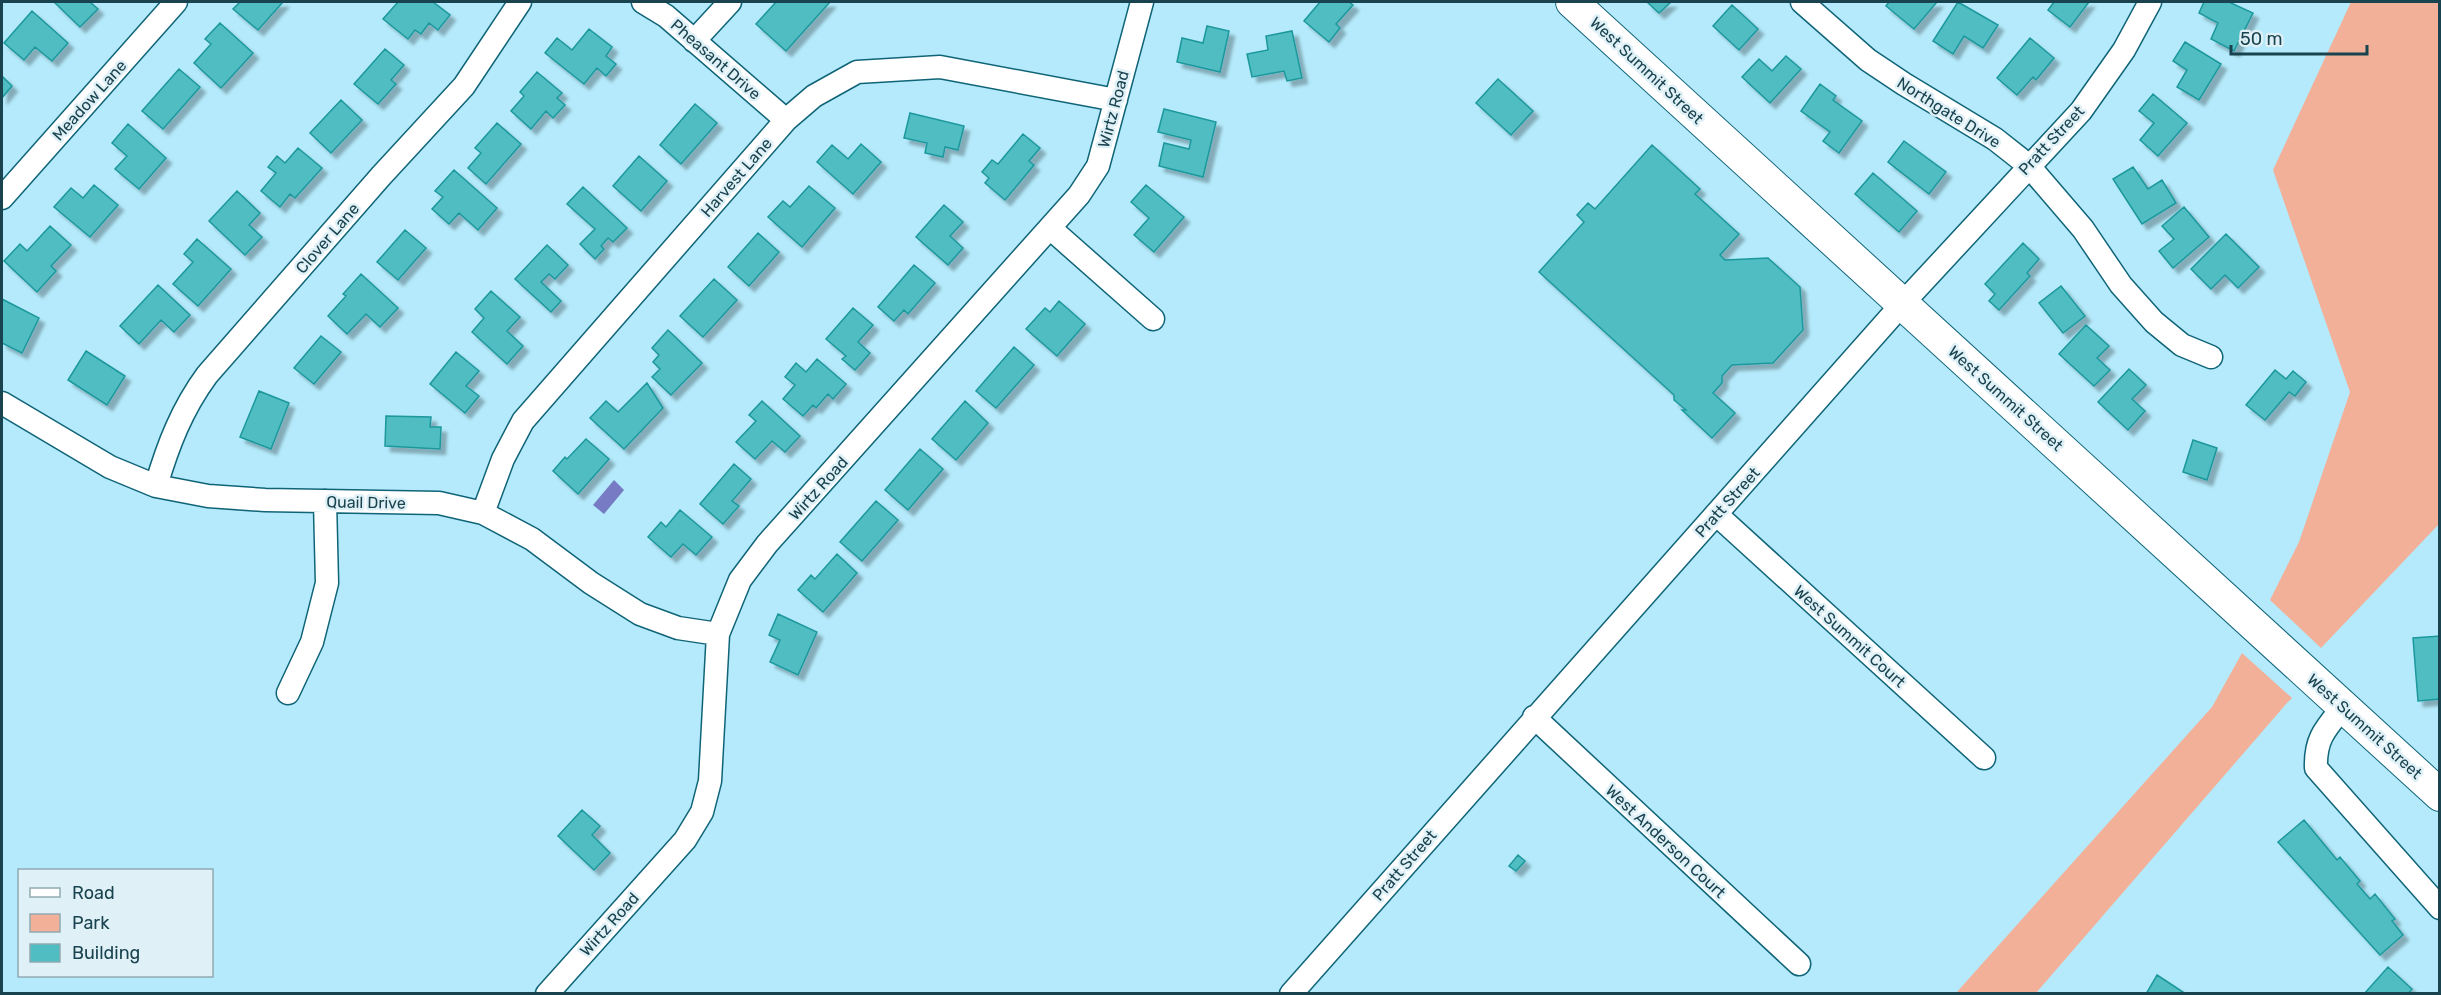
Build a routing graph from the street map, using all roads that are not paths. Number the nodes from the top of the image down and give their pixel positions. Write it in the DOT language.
graph roads {
  1 [pos="176,2"];
  2 [pos="520,2"];
  3 [pos="643,2"];
  4 [pos="730,2"];
  5 [pos="1141,2"];
  6 [pos="1572,2"];
  7 [pos="1802,2"];
  8 [pos="2150,2"];
  9 [pos="694,41"];
  10 [pos="1116,100"];
  11 [pos="786,120"];
  12 [pos="2028,165"];
  13 [pos="2,198"];
  14 [pos="1050,228"];
  15 [pos="1903,303"];
  16 [pos="1153,319"];
  17 [pos="2211,357"];
  18 [pos="2,403"];
  19 [pos="156,486"];
  20 [pos="326,501"];
  21 [pos="483,513"];
  22 [pos="1716,514"];
  23 [pos="718,634"];
  24 [pos="288,693"];
  25 [pos="2343,707"];
  26 [pos="1534,717"];
  27 [pos="1984,758"];
  28 [pos="2439,795"];
  29 [pos="2439,908"];
  30 [pos="1798,964"];
  31 [pos="547,993"];
  32 [pos="1291,993"];
  1 -- 13 [label="street, Meadow Lane"];
  2 -- 19 [label="street, Clover Lane"];
  3 -- 9 [label="street, Pheasant Drive"];
  4 -- 9 [label="street"];
  5 -- 10 [label="street, Wirtz Road"];
  6 -- 15 [label="street, West Summit Street"];
  7 -- 12 [label="street, Northgate Drive"];
  8 -- 12 [label="street, Pratt Street"];
  9 -- 11 [label="street, Pheasant Drive"];
  10 -- 11 [label="street, Harvest Lane"];
  10 -- 14 [label="street, Wirtz Road"];
  11 -- 21 [label="street, Harvest Lane"];
  12 -- 15 [label="street, Pratt Street"];
  12 -- 17 [label="street, Northgate Drive"];
  14 -- 16 [label="street"];
  14 -- 23 [label="street, Wirtz Road"];
  15 -- 22 [label="street, Pratt Street"];
  15 -- 25 [label="street, West Summit Street"];
  18 -- 19 [label="street, Quail Drive"];
  19 -- 20 [label="street, Quail Drive"];
  20 -- 21 [label="street, Quail Drive"];
  20 -- 24 [label="street"];
  21 -- 23 [label="street, Quail Drive"];
  22 -- 26 [label="street, Pratt Street"];
  22 -- 27 [label="street, West Summit Court"];
  23 -- 31 [label="street, Wirtz Road"];
  25 -- 28 [label="street, West Summit Street"];
  25 -- 29 [label="street"];
  26 -- 30 [label="street, West Anderson Court"];
  26 -- 32 [label="street, Pratt Street"];
}
